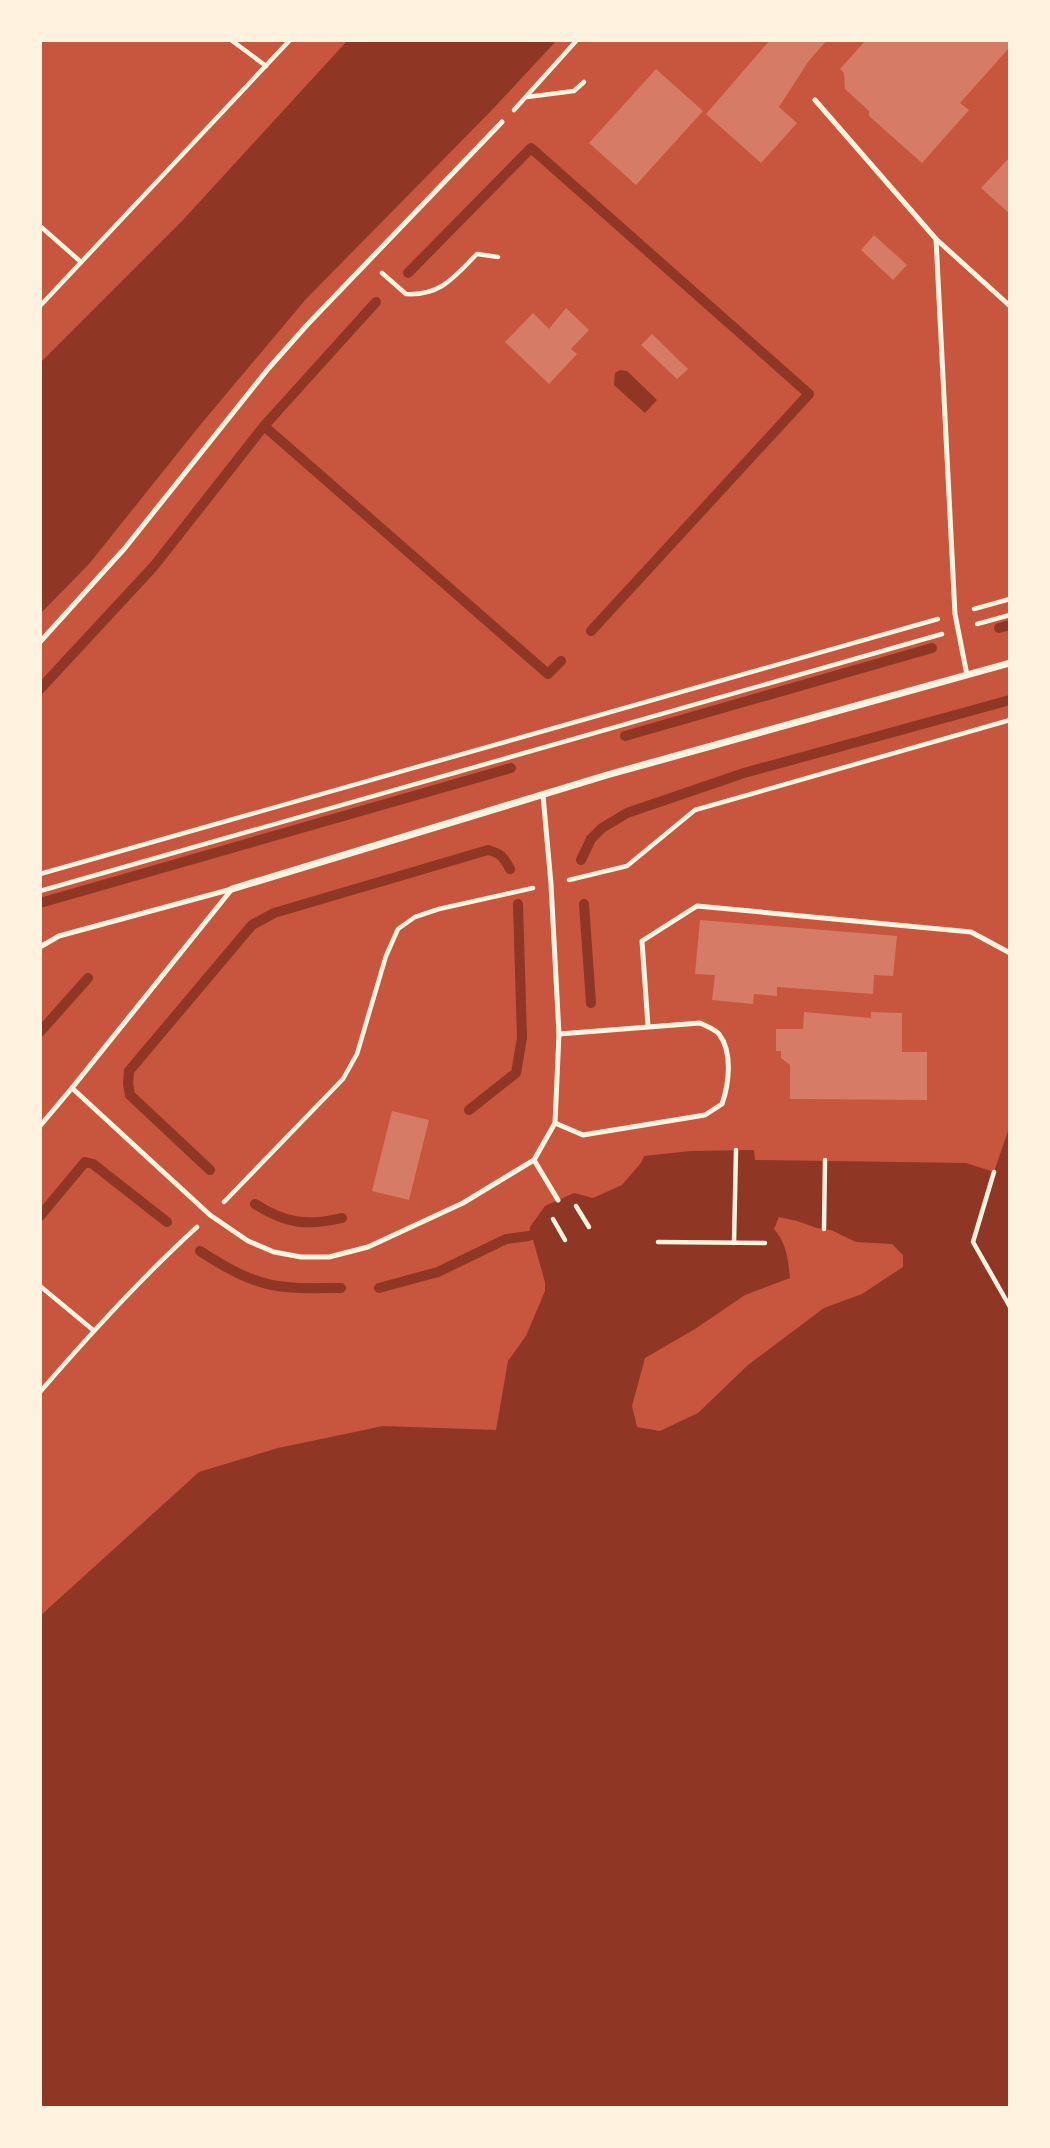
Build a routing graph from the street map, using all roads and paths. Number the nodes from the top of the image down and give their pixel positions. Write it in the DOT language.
graph roads {
  1 [pos="231,40"];
  2 [pos="290,40"];
  3 [pos="577,40"];
  4 [pos="266,66"];
  5 [pos="584,82"];
  6 [pos="815,100"];
  7 [pos="502,122"];
  8 [pos="40,226"];
  9 [pos="936,239"];
  10 [pos="498,257"];
  11 [pos="369,261"];
  12 [pos="81,262"];
  13 [pos="40,306"];
  14 [pos="1010,306"];
  15 [pos="1010,599"];
  16 [pos="955,614"];
  17 [pos="1010,615"];
  18 [pos="958,630"];
  19 [pos="40,642"];
  20 [pos="1010,663"];
  21 [pos="967,675"];
  22 [pos="1010,720"];
  23 [pos="543,795"];
  24 [pos="40,874"];
  25 [pos="551,884"];
  26 [pos="232,888"];
  27 [pos="40,891"];
  28 [pos="40,947"];
  29 [pos="1010,953"];
  30 [pos="648,1026"];
  31 [pos="559,1034"];
  32 [pos="72,1088"];
  33 [pos="555,1123"];
  34 [pos="40,1126"];
  35 [pos="736,1150"];
  36 [pos="534,1160"];
  37 [pos="825,1160"];
  38 [pos="994,1172"];
  39 [pos="558,1200"];
  40 [pos="575,1205"];
  41 [pos="210,1215"];
  42 [pos="552,1217"];
  43 [pos="589,1227"];
  44 [pos="824,1229"];
  45 [pos="565,1240"];
  46 [pos="658,1242"];
  47 [pos="734,1243"];
  48 [pos="765,1244"];
  49 [pos="40,1286"];
  50 [pos="1010,1307"];
  51 [pos="93,1330"];
  52 [pos="40,1392"];
  1 -- 4 [label="path"];
  2 -- 4 [label="path"];
  3 -- 5 [label="path"];
  4 -- 12 [label="path"];
  6 -- 9 [label="lane"];
  7 -- 11 [label="lane"];
  8 -- 12 [label="path"];
  9 -- 14 [label="lane"];
  9 -- 16 [label="lane"];
  10 -- 11 [label="path"];
  11 -- 19 [label="lane"];
  12 -- 13 [label="path"];
  15 -- 16 [label="path"];
  16 -- 18 [label="lane"];
  16 -- 24 [label="path"];
  17 -- 18 [label="path"];
  18 -- 21 [label="lane"];
  18 -- 27 [label="path"];
  20 -- 21 [label="street"];
  21 -- 23 [label="street"];
  22 -- 25 [label="path"];
  23 -- 25 [label="lane"];
  23 -- 26 [label="street"];
  25 -- 31 [label="lane"];
  25 -- 41 [label="path"];
  26 -- 28 [label="lane"];
  26 -- 32 [label="lane"];
  29 -- 30 [label="lane"];
  30 -- 31 [label="lane"];
  30 -- 33 [label="lane"];
  31 -- 33 [label="lane"];
  32 -- 34 [label="lane"];
  32 -- 41 [label="lane"];
  33 -- 36 [label="lane"];
  35 -- 47 [label="path"];
  36 -- 39 [label="lane"];
  36 -- 41 [label="lane"];
  37 -- 44 [label="path"];
  38 -- 50 [label="path"];
  40 -- 43 [label="path"];
  41 -- 51 [label="path"];
  42 -- 45 [label="path"];
  46 -- 47 [label="path"];
  47 -- 48 [label="path"];
  49 -- 51 [label="path"];
  51 -- 52 [label="path"];
}
